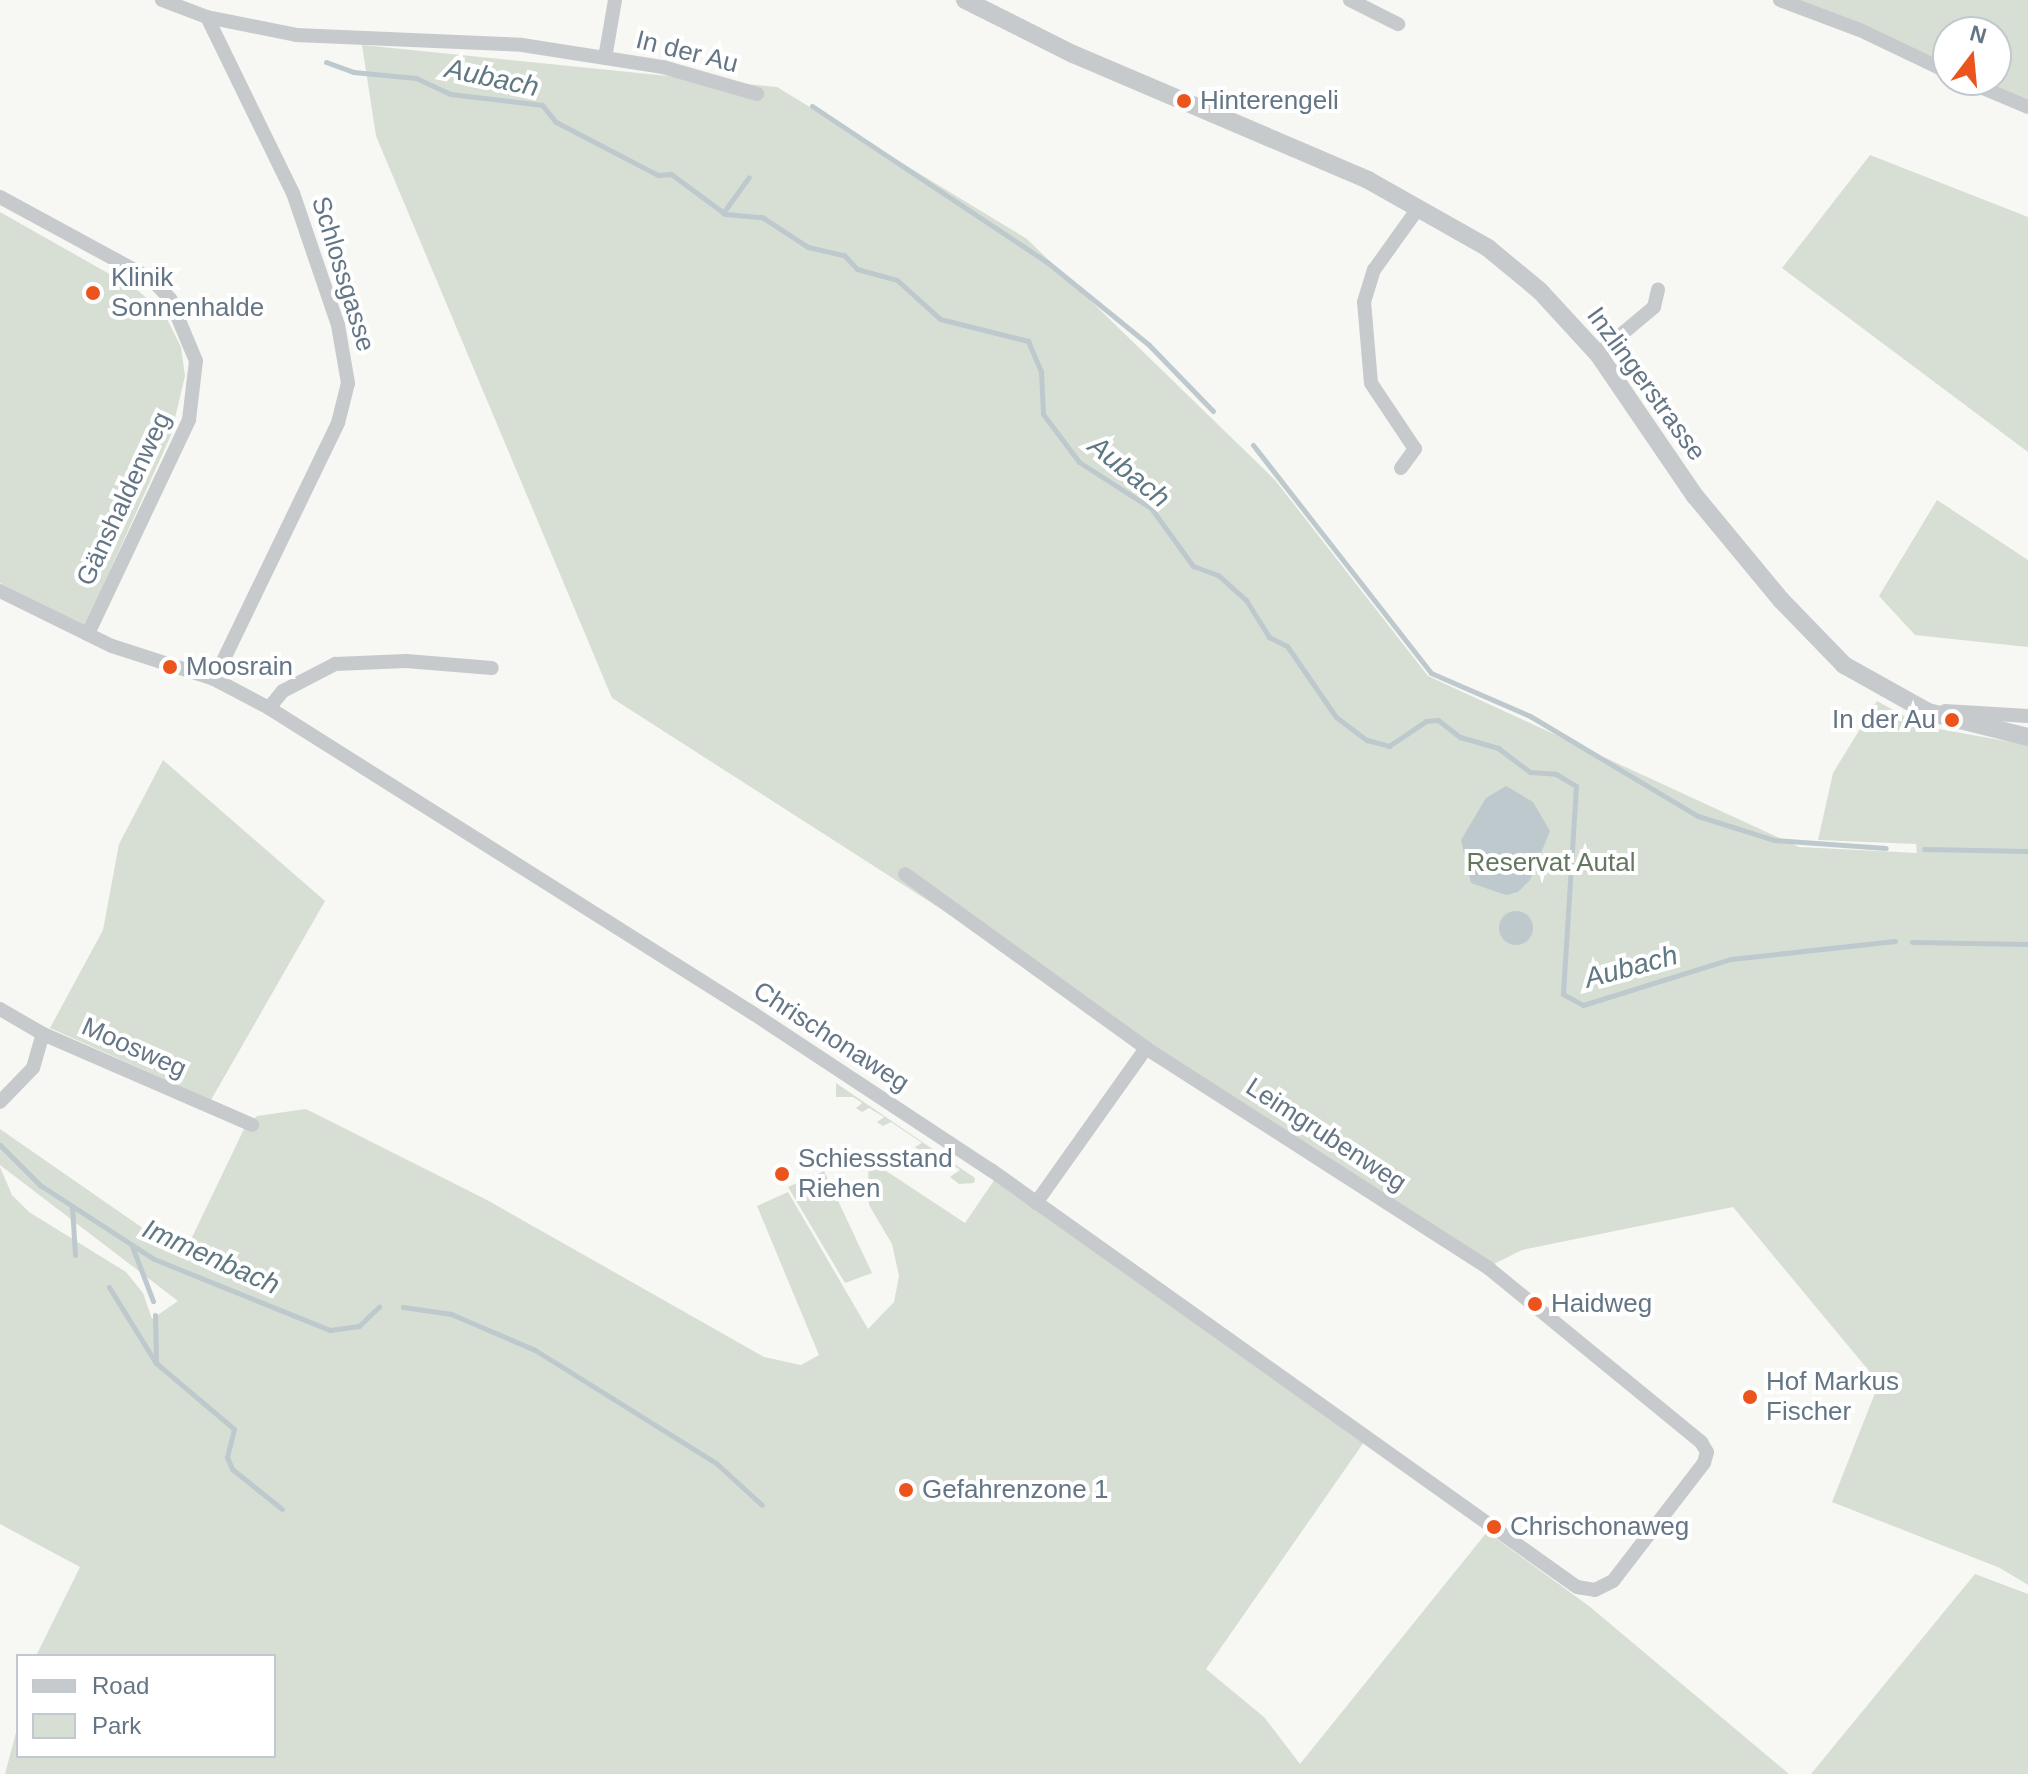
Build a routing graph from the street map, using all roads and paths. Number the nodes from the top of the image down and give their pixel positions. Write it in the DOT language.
graph roads {
  1 [pos="162,0"];
  2 [pos="213,0"];
  3 [pos="615,0"];
  4 [pos="965,0"];
  5 [pos="1350,0"];
  6 [pos="1780,0"];
  7 [pos="207,17"];
  8 [pos="1398,24"];
  9 [pos="605,58"];
  10 [pos="1932,64"];
  11 [pos="757,94"];
  12 [pos="2002,96"];
  13 [pos="2028,107"];
  14 [pos="0,197"];
  15 [pos="1419,207"];
  16 [pos="1658,289"];
  17 [pos="1598,354"];
  18 [pos="1401,468"];
  19 [pos="0,591"];
  20 [pos="88,634"];
  21 [pos="492,668"];
  22 [pos="214,679"];
  23 [pos="269,708"];
  24 [pos="1945,711"];
  25 [pos="2028,716"];
  26 [pos="2028,737"];
  27 [pos="905,874"];
  28 [pos="0,1009"];
  29 [pos="43,1034"];
  30 [pos="1146,1048"];
  31 [pos="0,1102"];
  32 [pos="252,1125"];
  33 [pos="1036,1203"];
  34 [pos="1595,1590"];
  1 -- 7 [label="street, In der Au"];
  2 -- 7 [label="street"];
  3 -- 9 [label="street, In der Au"];
  4 -- 15 [label="street, Inzlingerstrasse"];
  5 -- 8 [label="street"];
  6 -- 10 [label="street"];
  7 -- 9 [label="street, In der Au"];
  7 -- 22 [label="street, Schlossgasse"];
  9 -- 11 [label="street, In der Au"];
  12 -- 13 [label="street"];
  14 -- 20 [label="street, Gänshaldenweg"];
  15 -- 17 [label="street, Inzlingerstrasse"];
  15 -- 18 [label="street"];
  16 -- 17 [label="street"];
  17 -- 26 [label="street, Inzlingerstrasse"];
  19 -- 20 [label="street, Chrischonaweg"];
  20 -- 22 [label="street, Chrischonaweg"];
  21 -- 23 [label="street"];
  22 -- 23 [label="street, Chrischonaweg"];
  23 -- 33 [label="street, Chrischonaweg"];
  24 -- 25 [label="street"];
  27 -- 30 [label="street, Leimgrubenweg"];
  28 -- 29 [label="street, Moosweg"];
  29 -- 31 [label="street"];
  29 -- 32 [label="street, Moosweg"];
  30 -- 33 [label="street"];
  30 -- 34 [label="street, Leimgrubenweg"];
  33 -- 34 [label="street, Chrischonaweg"];
}
